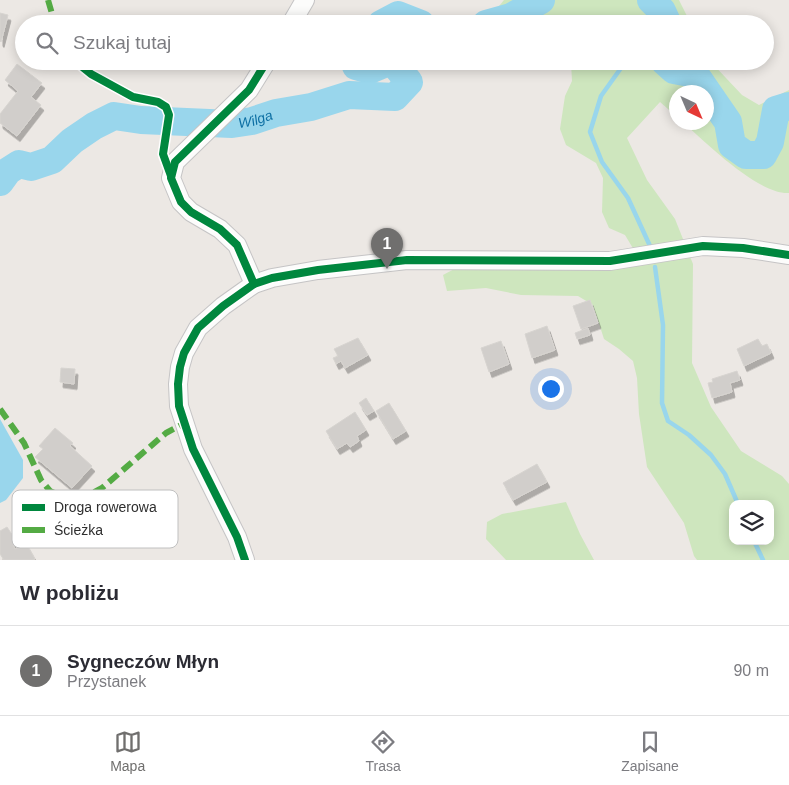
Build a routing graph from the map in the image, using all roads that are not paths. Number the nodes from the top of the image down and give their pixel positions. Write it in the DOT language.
graph roads {
  1 [pos="305,0"];
  2 [pos="296,15"];
  3 [pos="261,70"];
  4 [pos="789,255"];
  5 [pos="254,284"];
  6 [pos="245,560"];
  1 -- 2 [label="street"];
  3 -- 5 [label="street"];
  4 -- 5 [label="street"];
  5 -- 6 [label="street"];
}
